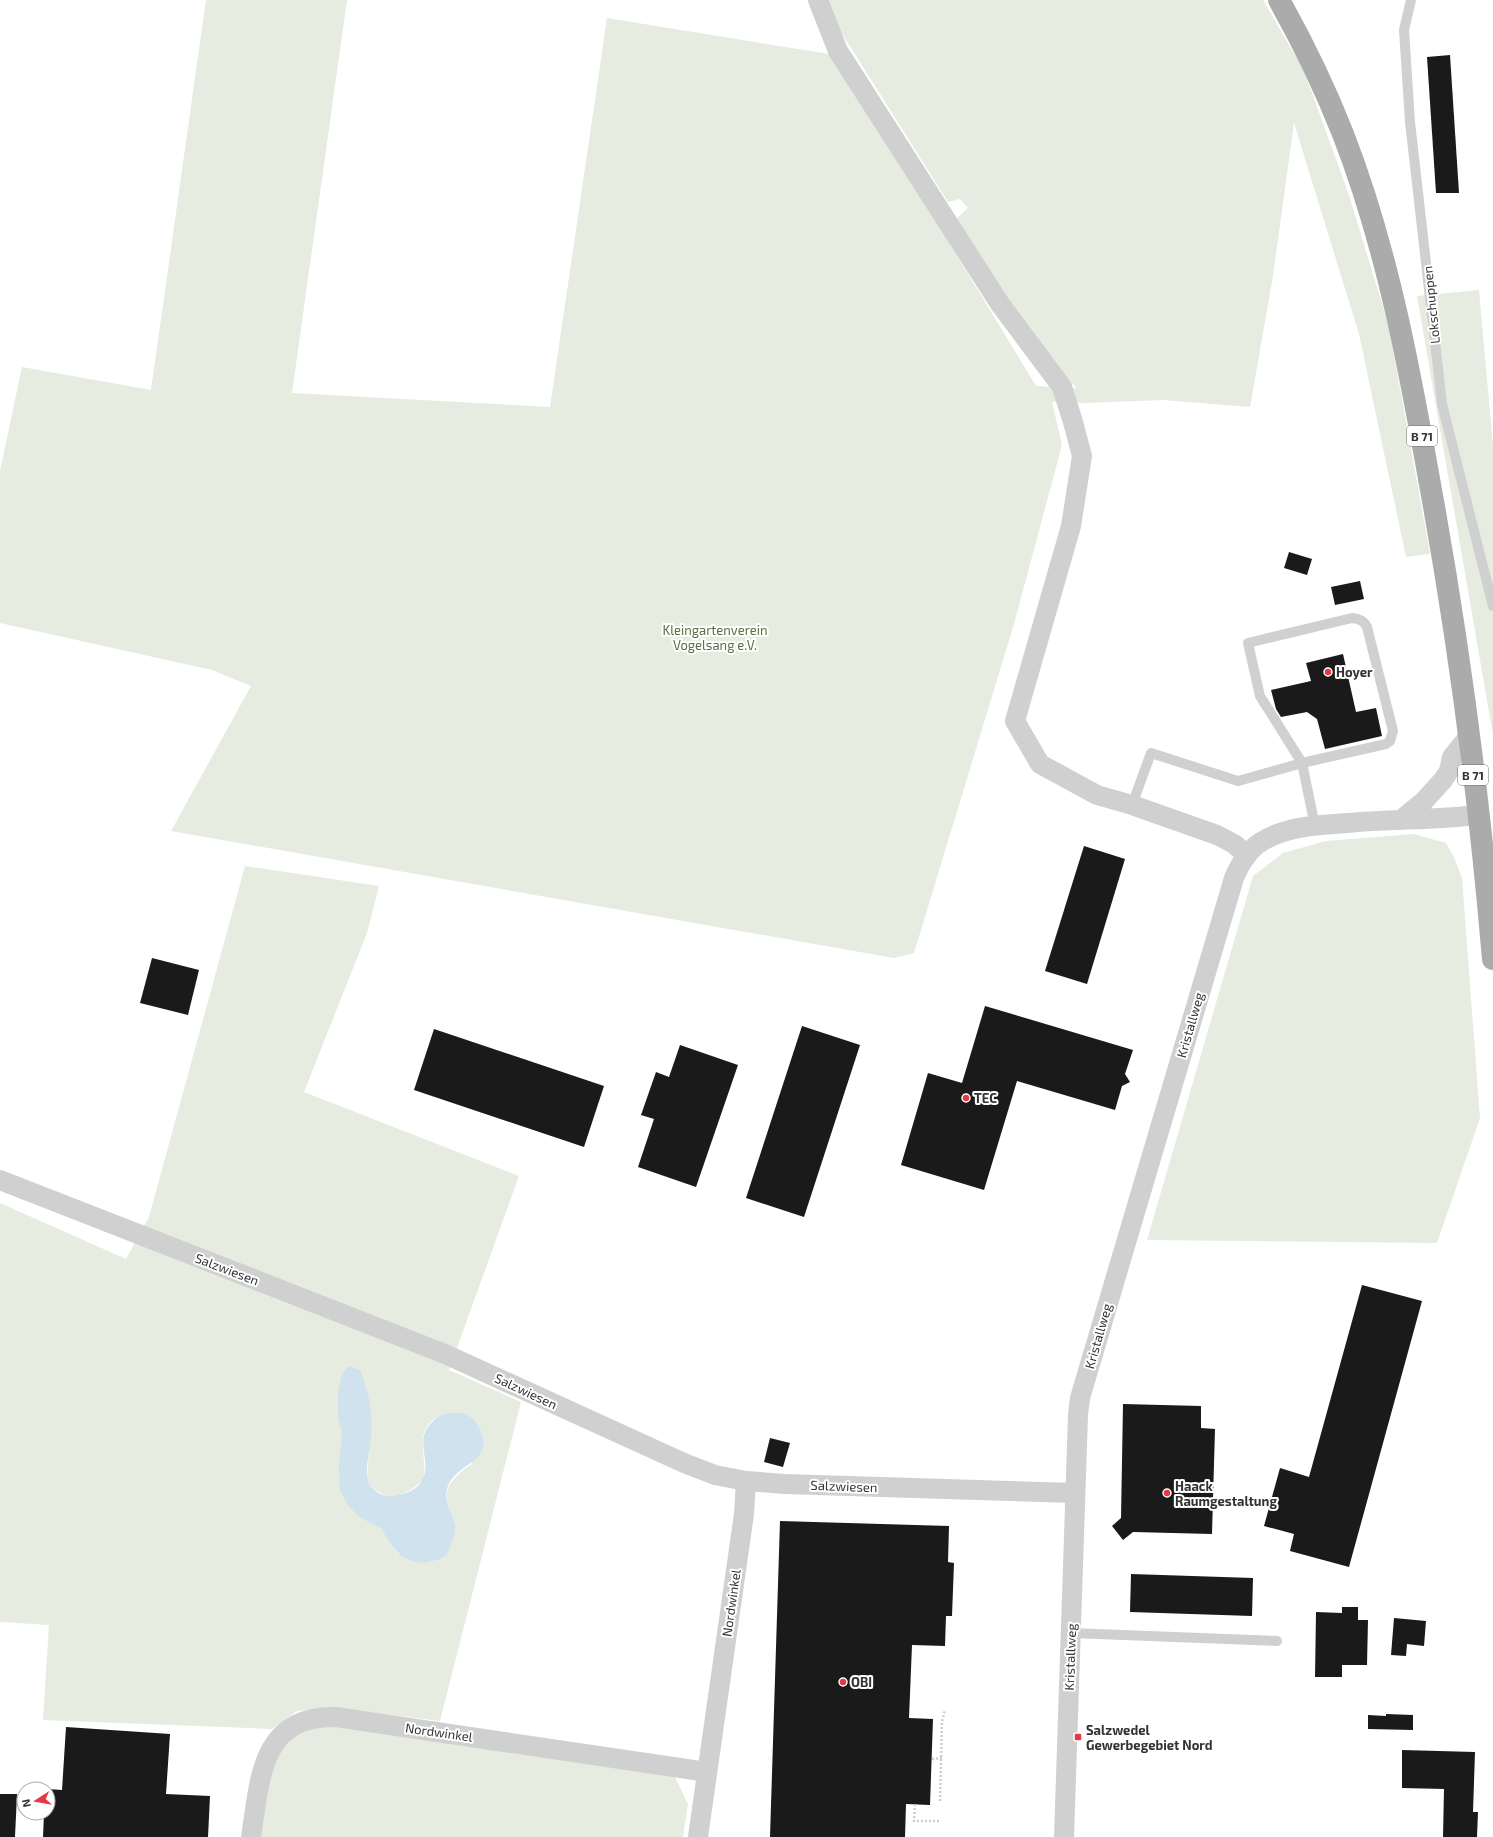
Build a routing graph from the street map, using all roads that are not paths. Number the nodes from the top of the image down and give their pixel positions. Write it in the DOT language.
graph roads {
  1 [pos="818,0"];
  2 [pos="1279,0"];
  3 [pos="1411,0"];
  4 [pos="1493,606"];
  5 [pos="1469,736"];
  6 [pos="1302,763"];
  7 [pos="1132,805"];
  8 [pos="1478,815"];
  9 [pos="1402,819"];
  10 [pos="1315,826"];
  11 [pos="1247,855"];
  12 [pos="1493,959"];
  13 [pos="0,1180"];
  14 [pos="746,1481"];
  15 [pos="1076,1493"];
  16 [pos="1071,1633"];
  17 [pos="1277,1641"];
  18 [pos="707,1772"];
  19 [pos="251,1837"];
  20 [pos="698,1837"];
  21 [pos="1064,1837"];
  1 -- 7 [label="street"];
  2 -- 5 [label="main road, B 71"];
  3 -- 4 [label="lane, Lokschuppen"];
  5 -- 8 [label="main road, B 71"];
  5 -- 9 [label="street"];
  6 -- 6 [label="lane"];
  6 -- 7 [label="lane"];
  6 -- 10 [label="lane"];
  7 -- 11 [label="street"];
  8 -- 9 [label="street, Kristallweg"];
  8 -- 12 [label="main road, B 71"];
  9 -- 10 [label="street, Kristallweg"];
  10 -- 11 [label="street, Kristallweg"];
  11 -- 15 [label="street, Kristallweg"];
  13 -- 14 [label="street, Salzwiesen"];
  14 -- 15 [label="street, Salzwiesen"];
  14 -- 18 [label="street, Nordwinkel"];
  15 -- 16 [label="street, Kristallweg"];
  16 -- 17 [label="lane"];
  16 -- 21 [label="street, Kristallweg"];
  18 -- 19 [label="street, Nordwinkel"];
  18 -- 20 [label="street, Nordwinkel"];
}
